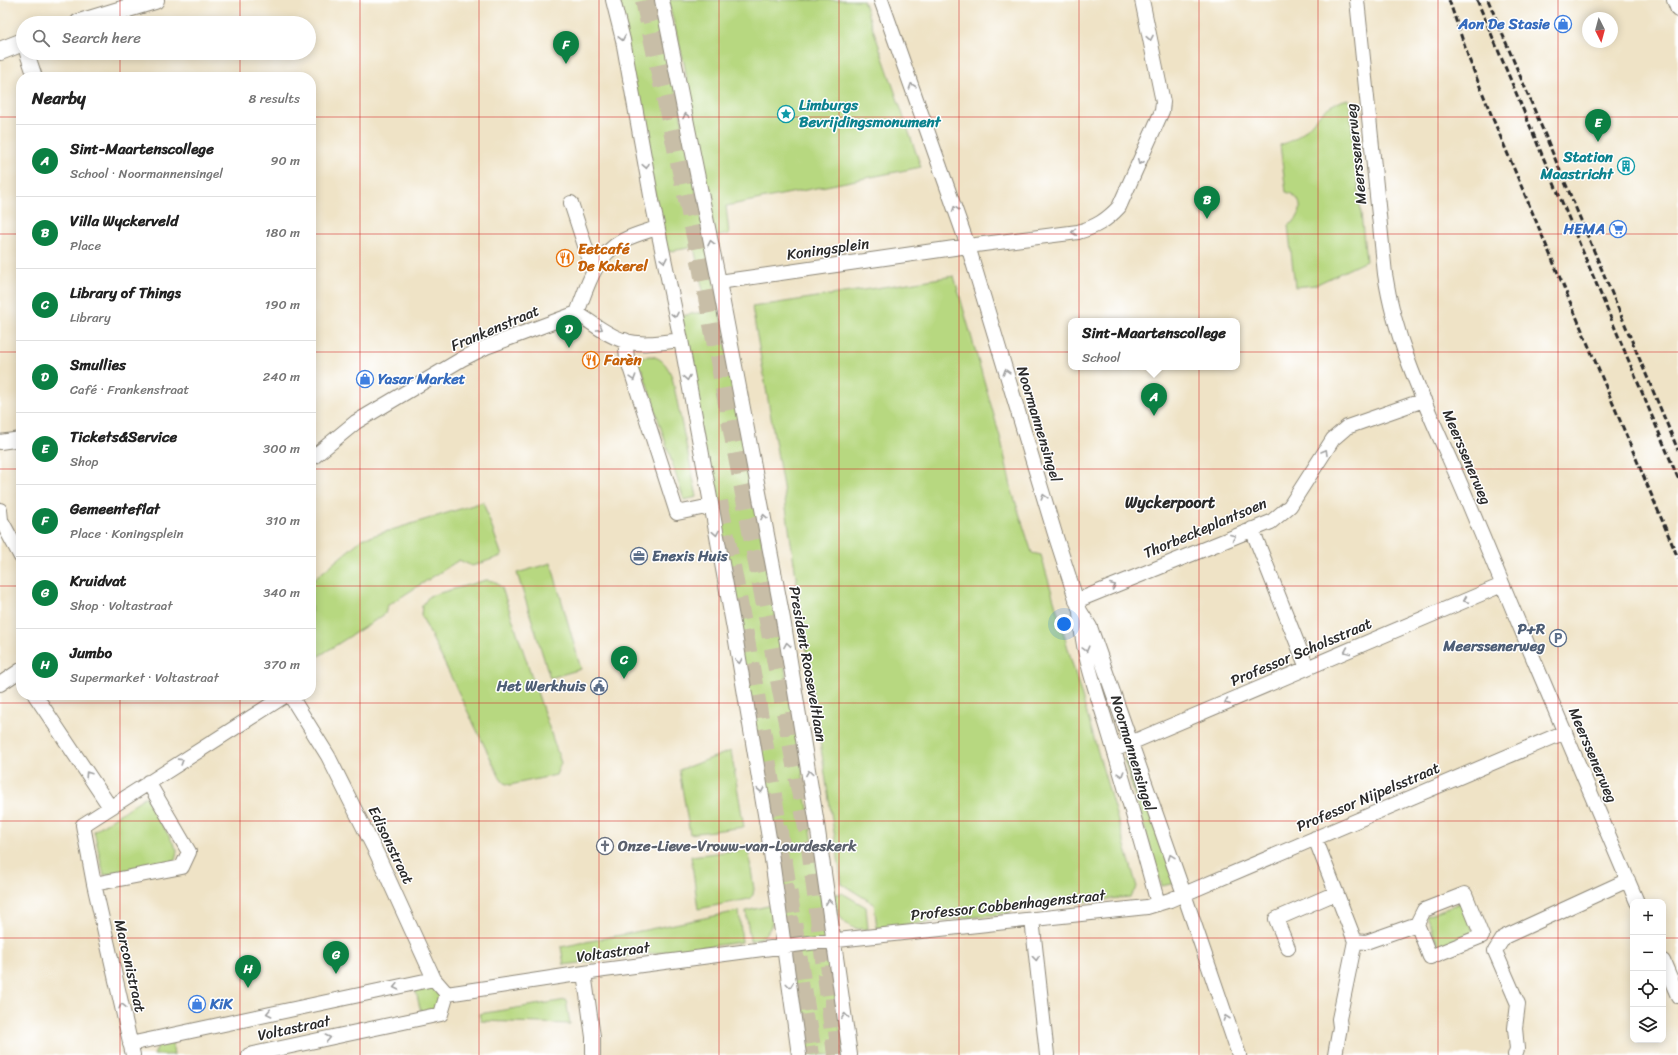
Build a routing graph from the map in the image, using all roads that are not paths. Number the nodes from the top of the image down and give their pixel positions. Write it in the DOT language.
graph roads {
  1 [pos="155,0"];
  2 [pos="613,0"];
  3 [pos="662,0"];
  4 [pos="881,0"];
  5 [pos="1142,0"];
  6 [pos="1357,0"];
  7 [pos="1674,0"];
  8 [pos="1678,10"];
  9 [pos="102,16"];
  10 [pos="16,45"];
  11 [pos="0,51"];
  12 [pos="29,60"];
  13 [pos="33,72"];
  14 [pos="571,203"];
  15 [pos="657,228"];
  16 [pos="968,246"];
  17 [pos="594,270"];
  18 [pos="719,282"];
  19 [pos="577,313"];
  20 [pos="625,340"];
  21 [pos="681,340"];
  22 [pos="1424,400"];
  23 [pos="16,440"];
  24 [pos="0,442"];
  25 [pos="316,455"];
  26 [pos="711,506"];
  27 [pos="0,517"];
  28 [pos="1252,529"];
  29 [pos="16,547"];
  30 [pos="1502,585"];
  31 [pos="1078,606"];
  32 [pos="1308,668"];
  33 [pos="16,674"];
  34 [pos="0,684"];
  35 [pos="38,700"];
  36 [pos="278,700"];
  37 [pos="293,700"];
  38 [pos="1565,732"];
  39 [pos="1130,744"];
  40 [pos="1114,750"];
  41 [pos="148,782"];
  42 [pos="110,807"];
  43 [pos="1315,838"];
  44 [pos="1628,880"];
  45 [pos="94,884"];
  46 [pos="1336,893"];
  47 [pos="1184,894"];
  48 [pos="1636,899"];
  49 [pos="1158,904"];
  50 [pos="1032,919"];
  51 [pos="1416,924"];
  52 [pos="834,940"];
  53 [pos="1355,941"];
  54 [pos="785,946"];
  55 [pos="1288,948"];
  56 [pos="1666,968"];
  57 [pos="584,973"];
  58 [pos="434,979"];
  59 [pos="447,994"];
  60 [pos="1678,996"];
  61 [pos="132,1050"];
  62 [pos="302,1050"];
  63 [pos="249,1055"];
  64 [pos="593,1055"];
  65 [pos="799,1055"];
  66 [pos="850,1055"];
  67 [pos="1047,1055"];
  68 [pos="1239,1055"];
  69 [pos="1335,1055"];
  70 [pos="1515,1055"];
  1 -- 9 [label="street"];
  2 -- 15 [label="street, one-way"];
  18 -- 3 [label="street, one-way"];
  16 -- 4 [label="street, one-way"];
  5 -- 16 [label="street, Koningsplein, one-way"];
  6 -- 22 [label="street, Meerssenerweg"];
  7 -- 8 [label="street"];
  10 -- 11 [label="street"];
  12 -- 13 [label="street"];
  14 -- 17 [label="street"];
  15 -- 17 [label="street"];
  15 -- 21 [label="street, one-way"];
  16 -- 18 [label="street, Koningsplein"];
  31 -- 16 [label="street, Noormannensingel, one-way"];
  17 -- 19 [label="street"];
  52 -- 18 [label="street, President Rooseveltlaan, one-way"];
  19 -- 20 [label="street, one-way"];
  19 -- 25 [label="street, Frankenstraat"];
  20 -- 21 [label="street"];
  20 -- 26 [label="street, one-way"];
  21 -- 26 [label="street, one-way"];
  28 -- 22 [label="street, Thorbeckeplantsoen, one-way"];
  22 -- 30 [label="street, Meerssenerweg"];
  23 -- 24 [label="street"];
  26 -- 54 [label="street, one-way"];
  27 -- 29 [label="street"];
  31 -- 28 [label="street, Thorbeckeplantsoen, one-way"];
  28 -- 32 [label="street"];
  30 -- 32 [label="street, Professor Scholsstraat, one-way"];
  30 -- 38 [label="street, Meerssenerweg"];
  31 -- 39 [label="street, Noormannensingel"];
  31 -- 40 [label="street, Noormannensingel, one-way"];
  32 -- 39 [label="street, Professor Scholsstraat, one-way"];
  33 -- 34 [label="street"];
  42 -- 35 [label="street, one-way"];
  41 -- 36 [label="street, Marconistraat, one-way"];
  37 -- 58 [label="street, Edisonstraat"];
  38 -- 43 [label="street, Professor Nijpelsstraat"];
  38 -- 44 [label="street, Meerssenerweg"];
  39 -- 40 [label="street, Professor Scholsstraat"];
  47 -- 39 [label="street, Noormannensingel, one-way"];
  40 -- 49 [label="street, Noormannensingel, one-way"];
  41 -- 42 [label="street, Marconistraat"];
  41 -- 45 [label="street"];
  42 -- 45 [label="street, Marconistraat"];
  43 -- 46 [label="street"];
  43 -- 47 [label="street, Professor Nijpelsstraat"];
  44 -- 48 [label="street, Meerssenerweg"];
  44 -- 70 [label="street"];
  61 -- 45 [label="street, Marconistraat, one-way"];
  46 -- 53 [label="street"];
  46 -- 55 [label="street"];
  47 -- 49 [label="street, Professor Cobbenhagenstraat"];
  68 -- 47 [label="street, Noormannensingel, one-way"];
  49 -- 50 [label="street, Professor Cobbenhagenstraat"];
  50 -- 52 [label="street, Professor Cobbenhagenstraat"];
  50 -- 67 [label="street, one-way"];
  51 -- 51 [label="street"];
  51 -- 53 [label="street"];
  52 -- 54 [label="street, Professor Cobbenhagenstraat"];
  66 -- 52 [label="street, President Rooseveltlaan, one-way"];
  53 -- 69 [label="street"];
  54 -- 57 [label="street, Voltastraat"];
  54 -- 65 [label="street, one-way"];
  56 -- 60 [label="street"];
  57 -- 59 [label="street, Voltastraat"];
  57 -- 64 [label="street"];
  58 -- 59 [label="street, Edisonstraat"];
  58 -- 61 [label="street, Voltastraat, one-way"];
  62 -- 59 [label="street, Voltastraat, one-way"];
  62 -- 63 [label="street, Voltastraat"];
}
